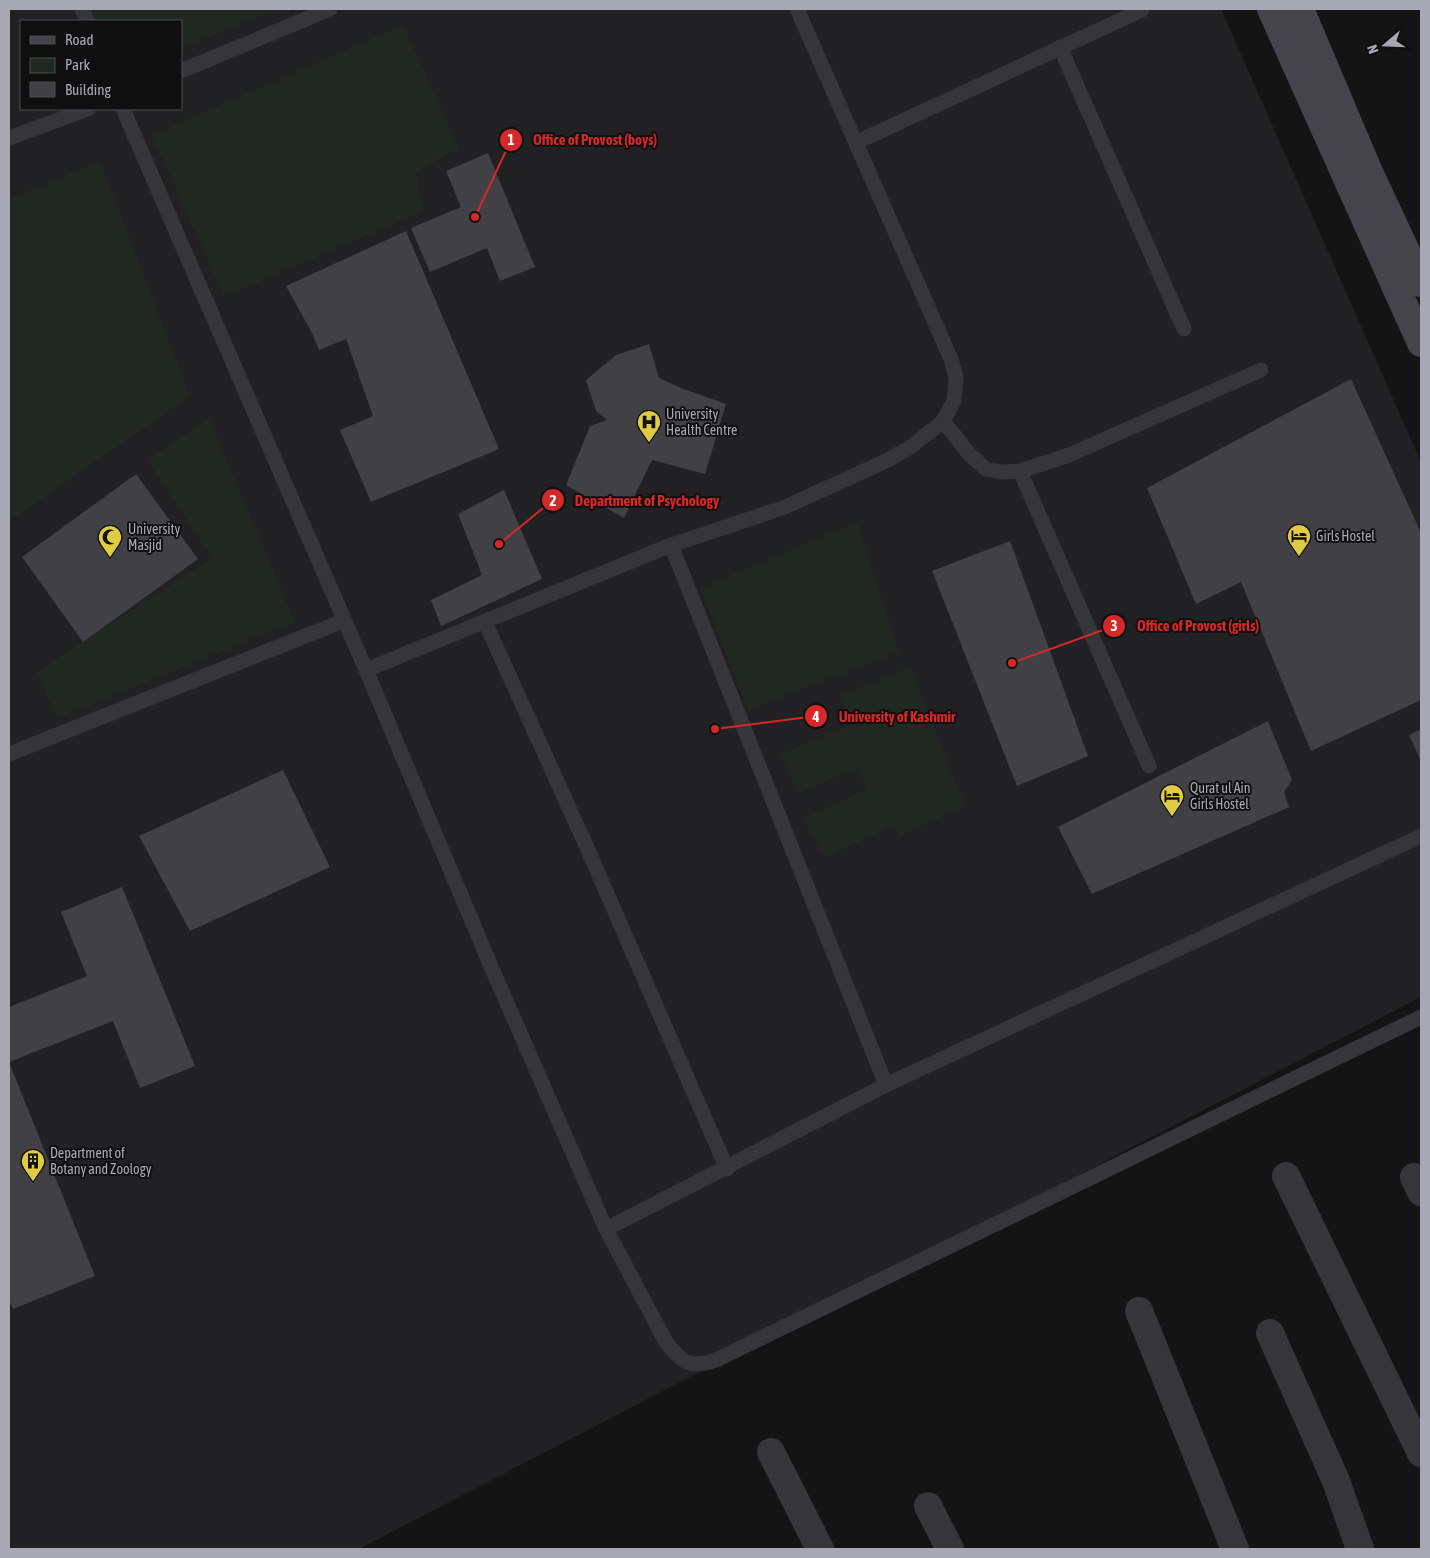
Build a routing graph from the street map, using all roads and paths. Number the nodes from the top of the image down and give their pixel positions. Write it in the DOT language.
graph roads {
  1 [pos="330,9"];
  2 [pos="797,9"];
  3 [pos="1270,9"];
  4 [pos="1300,9"];
  5 [pos="1142,10"];
  6 [pos="1060,47"];
  7 [pos="182,71"];
  8 [pos="85,110"];
  9 [pos="124,110"];
  10 [pos="9,138"];
  11 [pos="857,142"];
  12 [pos="1421,283"];
  13 [pos="1184,329"];
  14 [pos="1421,343"];
  15 [pos="1261,370"];
  16 [pos="943,421"];
  17 [pos="1020,471"];
  18 [pos="671,545"];
  19 [pos="343,620"];
  20 [pos="485,622"];
  21 [pos="366,670"];
  22 [pos="9,754"];
  23 [pos="1149,766"];
  24 [pos="1421,836"];
  25 [pos="1421,1017"];
  26 [pos="886,1085"];
  27 [pos="726,1168"];
  28 [pos="1286,1176"];
  29 [pos="606,1229"];
  30 [pos="1139,1311"];
  31 [pos="1270,1333"];
  32 [pos="771,1452"];
  33 [pos="1421,1453"];
  34 [pos="928,1506"];
  35 [pos="820,1549"];
  36 [pos="950,1549"];
  37 [pos="1235,1549"];
  38 [pos="1360,1549"];
  1 -- 7 [label="lane"];
  2 -- 11 [label="lane"];
  3 -- 14 [label="main road"];
  4 -- 12 [label="main road"];
  5 -- 6 [label="lane"];
  6 -- 11 [label="lane"];
  6 -- 13 [label="lane"];
  8 -- 10 [label="lane"];
  9 -- 19 [label="lane"];
  11 -- 16 [label="lane"];
  15 -- 17 [label="lane"];
  16 -- 17 [label="lane"];
  16 -- 18 [label="lane"];
  17 -- 23 [label="lane"];
  18 -- 20 [label="lane"];
  18 -- 26 [label="lane"];
  19 -- 21 [label="lane"];
  19 -- 22 [label="lane"];
  20 -- 21 [label="lane"];
  20 -- 27 [label="lane"];
  21 -- 29 [label="lane"];
  24 -- 26 [label="lane"];
  25 -- 29 [label="lane"];
  26 -- 27 [label="lane"];
  27 -- 29 [label="lane"];
  28 -- 33 [label="street"];
  30 -- 37 [label="street"];
  31 -- 38 [label="street"];
  32 -- 35 [label="street"];
  34 -- 36 [label="street"];
}
